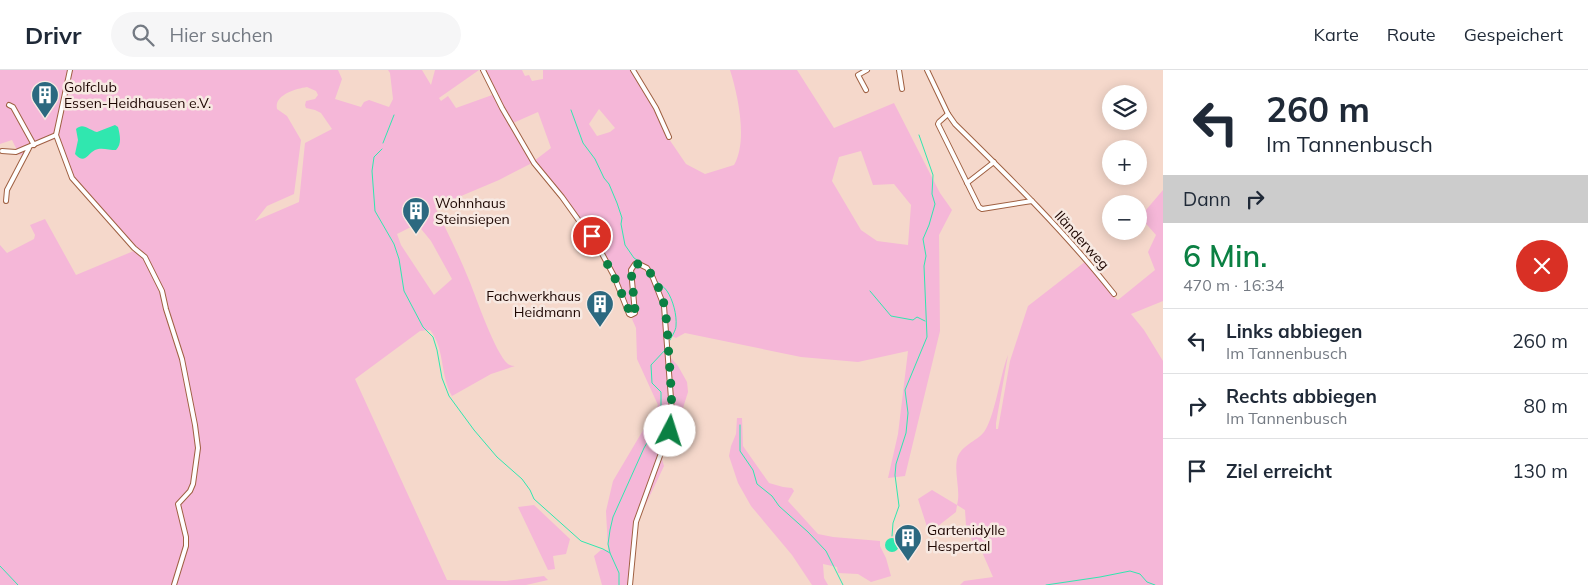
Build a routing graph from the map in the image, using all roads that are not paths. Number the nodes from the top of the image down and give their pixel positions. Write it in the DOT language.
graph roads {
  1 [pos="70,70"];
  2 [pos="483,70"];
  3 [pos="632,70"];
  4 [pos="867,70"];
  5 [pos="899,70"];
  6 [pos="927,70"];
  7 [pos="902,89"];
  8 [pos="866,90"];
  9 [pos="9,105"];
  10 [pos="948,114"];
  11 [pos="56,135"];
  12 [pos="669,137"];
  13 [pos="34,144"];
  14 [pos="29,148"];
  15 [pos="2,151"];
  16 [pos="994,162"];
  17 [pos="967,183"];
  18 [pos="6,201"];
  19 [pos="1032,201"];
  20 [pos="1114,294"];
  21 [pos="174,585"];
  22 [pos="630,585"];
  1 -- 11 [label="street"];
  2 -- 22 [label="street"];
  3 -- 12 [label="street"];
  4 -- 8 [label="street"];
  5 -- 7 [label="street"];
  6 -- 10 [label="street, Iländerweg"];
  9 -- 13 [label="street"];
  10 -- 16 [label="street, Iländerweg"];
  10 -- 17 [label="street"];
  11 -- 13 [label="street"];
  11 -- 21 [label="street"];
  13 -- 14 [label="street"];
  14 -- 15 [label="street"];
  14 -- 18 [label="street"];
  16 -- 17 [label="street"];
  16 -- 19 [label="street, Iländerweg"];
  17 -- 19 [label="street"];
  19 -- 20 [label="street, Iländerweg"];
}
